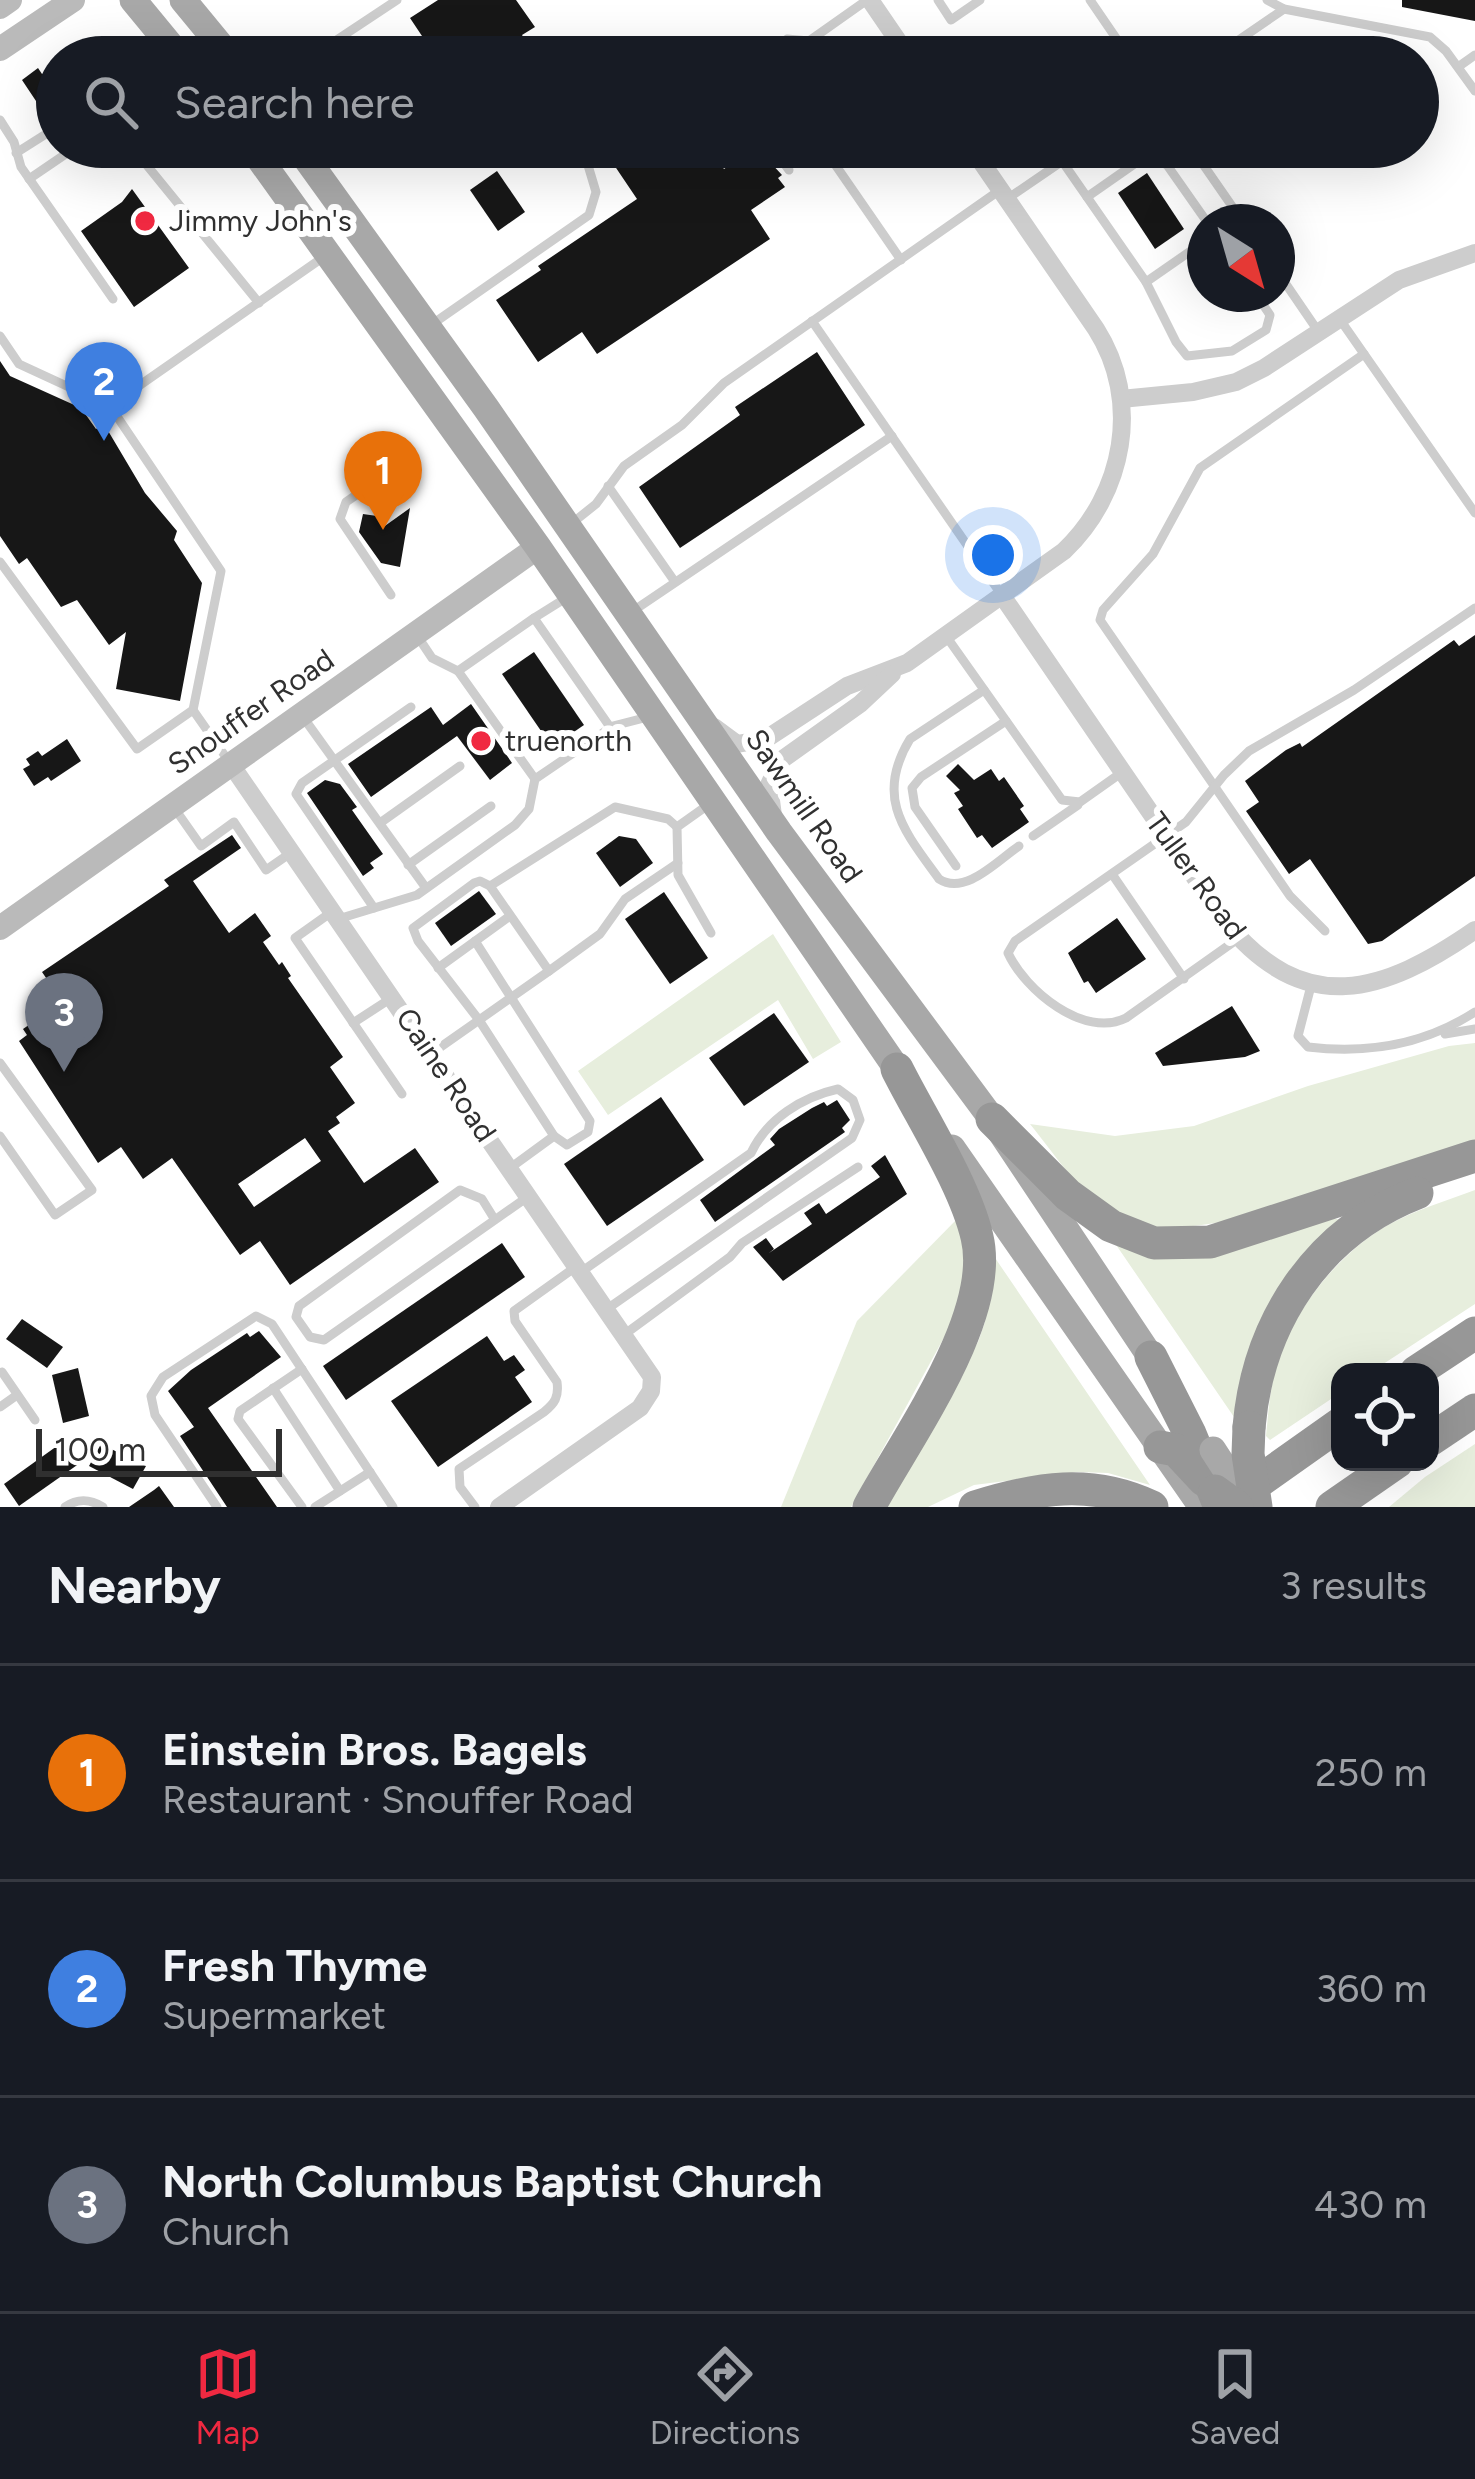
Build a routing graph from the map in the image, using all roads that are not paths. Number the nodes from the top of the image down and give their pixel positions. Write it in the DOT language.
graph roads {
  1 [pos="10,0"];
  2 [pos="73,0"];
  3 [pos="133,0"];
  4 [pos="183,0"];
  5 [pos="397,0"];
  6 [pos="868,0"];
  7 [pos="938,0"];
  8 [pos="980,0"];
  9 [pos="1090,0"];
  10 [pos="1267,0"];
  11 [pos="0,7"];
  12 [pos="1284,9"];
  13 [pos="163,36"];
  14 [pos="213,36"];
  15 [pos="343,36"];
  16 [pos="816,36"];
  17 [pos="894,36"];
  18 [pos="1115,36"];
  19 [pos="1245,36"];
  20 [pos="1428,36"];
  21 [pos="1439,44"];
  22 [pos="0,50"];
  23 [pos="1475,55"];
  24 [pos="1458,67"];
  25 [pos="1475,91"];
  26 [pos="0,120"];
  27 [pos="36,140"];
  28 [pos="16,153"];
  29 [pos="45,168"];
  30 [pos="149,168"];
  31 [pos="267,168"];
  32 [pos="313,168"];
  33 [pos="589,168"];
  34 [pos="838,168"];
  35 [pos="985,168"];
  36 [pos="1050,168"];
  37 [pos="1067,168"];
  38 [pos="1128,168"];
  39 [pos="1169,168"];
  40 [pos="1205,168"];
  41 [pos="29,179"];
  42 [pos="1004,195"];
  43 [pos="1087,196"];
  44 [pos="1194,204"];
  45 [pos="1228,204"];
  46 [pos="329,252"];
  47 [pos="1475,253"];
  48 [pos="1187,254"];
  49 [pos="901,260"];
  50 [pos="1146,282"];
  51 [pos="1295,297"];
  52 [pos="113,299"];
  53 [pos="259,303"];
  54 [pos="1268,312"];
  55 [pos="1339,318"];
  56 [pos="812,321"];
  57 [pos="427,328"];
  58 [pos="1319,331"];
  59 [pos="0,335"];
  60 [pos="1237,348"];
  61 [pos="1364,354"];
  62 [pos="1252,375"];
  63 [pos="1121,399"];
  64 [pos="110,406"];
  65 [pos="892,436"];
  66 [pos="401,464"];
  67 [pos="608,486"];
  68 [pos="1475,513"];
  69 [pos="568,526"];
  70 [pos="538,547"];
  71 [pos="0,562"];
  72 [pos="675,582"];
  73 [pos="571,595"];
  74 [pos="391,596"];
  75 [pos="1003,597"];
  76 [pos="1475,608"];
  77 [pos="629,613"];
  78 [pos="534,618"];
  79 [pos="415,633"];
  80 [pos="946,636"];
  81 [pos="657,654"];
  82 [pos="907,663"];
  83 [pos="458,671"];
  84 [pos="984,690"];
  85 [pos="690,702"];
  86 [pos="411,706"];
  87 [pos="193,710"];
  88 [pos="301,714"];
  89 [pos="653,716"];
  90 [pos="1006,721"];
  91 [pos="610,728"];
  92 [pos="334,760"];
  93 [pos="230,763"];
  94 [pos="460,766"];
  95 [pos="1123,772"];
  96 [pos="535,779"];
  97 [pos="895,788"];
  98 [pos="1213,788"];
  99 [pos="911,791"];
  100 [pos="1083,801"];
  101 [pos="712,802"];
  102 [pos="172,804"];
  103 [pos="491,806"];
  104 [pos="380,824"];
  105 [pos="677,827"];
  106 [pos="779,832"];
  107 [pos="1033,836"];
  108 [pos="1167,836"];
  109 [pos="1019,846"];
  110 [pos="292,852"];
  111 [pos="678,863"];
  112 [pos="408,865"];
  113 [pos="956,866"];
  114 [pos="1112,874"];
  115 [pos="490,886"];
  116 [pos="426,888"];
  117 [pos="374,908"];
  118 [pos="336,915"];
  119 [pos="510,916"];
  120 [pos="0,928"];
  121 [pos="1475,930"];
  122 [pos="1325,931"];
  123 [pos="711,933"];
  124 [pos="1239,938"];
  125 [pos="475,941"];
  126 [pos="437,968"];
  127 [pos="549,971"];
  128 [pos="1184,979"];
  129 [pos="1312,982"];
  130 [pos="393,997"];
  131 [pos="511,998"];
  132 [pos="1475,1012"];
  133 [pos="479,1020"];
  134 [pos="353,1023"];
  135 [pos="1475,1029"];
  136 [pos="1422,1038"];
  137 [pos="432,1053"];
  138 [pos="0,1063"];
  139 [pos="897,1069"];
  140 [pos="402,1094"];
  141 [pos="992,1120"];
  142 [pos="0,1136"];
  143 [pos="554,1136"];
  144 [pos="1475,1156"];
  145 [pos="858,1167"];
  146 [pos="510,1168"];
  147 [pos="1475,1171"];
  148 [pos="529,1196"];
  149 [pos="495,1220"];
  150 [pos="579,1269"];
  151 [pos="607,1309"];
  152 [pos="1475,1333"];
  153 [pos="625,1334"];
  154 [pos="1151,1357"];
  155 [pos="1430,1363"];
  156 [pos="302,1369"];
  157 [pos="2,1372"];
  158 [pos="273,1388"];
  159 [pos="17,1395"];
  160 [pos="0,1407"];
  161 [pos="1475,1410"];
  162 [pos="35,1420"];
  163 [pos="1331,1430"];
  164 [pos="1439,1434"];
  165 [pos="1188,1459"];
  166 [pos="1384,1471"];
  167 [pos="370,1472"];
  168 [pos="340,1490"];
  169 [pos="1146,1504"];
  170 [pos="1219,1504"];
  171 [pos="64,1507"];
  172 [pos="104,1507"];
  173 [pos="218,1507"];
  174 [pos="302,1507"];
  175 [pos="315,1507"];
  176 [pos="393,1507"];
  177 [pos="475,1507"];
  178 [pos="499,1507"];
  179 [pos="868,1507"];
  180 [pos="975,1507"];
  181 [pos="1253,1507"];
  182 [pos="1332,1507"];
  1 -- 11 [label="main road"];
  2 -- 22 [label="main road"];
  3 -- 13 [label="main road"];
  4 -- 14 [label="main road"];
  5 -- 15 [label="lane"];
  6 -- 16 [label="lane"];
  6 -- 17 [label="street"];
  7 -- 8 [label="lane"];
  9 -- 18 [label="lane"];
  10 -- 12 [label="lane"];
  12 -- 19 [label="lane"];
  12 -- 20 [label="lane"];
  21 -- 24 [label="lane"];
  23 -- 24 [label="lane"];
  24 -- 25 [label="lane"];
  26 -- 28 [label="lane"];
  27 -- 28 [label="lane"];
  28 -- 41 [label="lane"];
  29 -- 41 [label="lane"];
  30 -- 53 [label="lane"];
  31 -- 46 [label="main road"];
  32 -- 57 [label="main road, Sawmill Road"];
  33 -- 57 [label="lane"];
  34 -- 49 [label="lane"];
  35 -- 42 [label="street"];
  36 -- 42 [label="lane"];
  37 -- 43 [label="lane"];
  38 -- 43 [label="lane"];
  39 -- 44 [label="lane"];
  40 -- 45 [label="lane"];
  41 -- 52 [label="lane"];
  42 -- 49 [label="lane"];
  42 -- 63 [label="street"];
  43 -- 50 [label="lane"];
  46 -- 53 [label="lane"];
  46 -- 70 [label="main road"];
  47 -- 55 [label="street"];
  48 -- 50 [label="lane"];
  49 -- 56 [label="lane"];
  50 -- 60 [label="lane"];
  51 -- 58 [label="lane"];
  53 -- 64 [label="lane"];
  54 -- 60 [label="lane"];
  55 -- 58 [label="street"];
  55 -- 61 [label="lane"];
  56 -- 65 [label="lane"];
  56 -- 67 [label="lane"];
  57 -- 69 [label="main road, Sawmill Road"];
  58 -- 62 [label="street"];
  59 -- 64 [label="lane"];
  60 -- 62 [label="lane"];
  61 -- 68 [label="lane"];
  61 -- 98 [label="lane"];
  62 -- 63 [label="street"];
  63 -- 75 [label="street"];
  64 -- 87 [label="lane"];
  65 -- 72 [label="lane"];
  65 -- 75 [label="lane"];
  66 -- 74 [label="lane"];
  67 -- 69 [label="lane"];
  67 -- 72 [label="lane"];
  69 -- 77 [label="main road, Sawmill Road"];
  70 -- 73 [label="main road"];
  70 -- 79 [label="main road, Snouffer Road"];
  70 -- 81 [label="main road"];
  71 -- 87 [label="lane"];
  72 -- 77 [label="lane"];
  73 -- 78 [label="lane"];
  73 -- 89 [label="main road"];
  75 -- 80 [label="street"];
  75 -- 95 [label="street, Tuller Road"];
  76 -- 98 [label="lane"];
  77 -- 81 [label="main road, Sawmill Road"];
  78 -- 83 [label="lane"];
  78 -- 91 [label="lane"];
  79 -- 83 [label="lane"];
  79 -- 88 [label="main road, Snouffer Road"];
  80 -- 82 [label="street"];
  80 -- 84 [label="lane"];
  81 -- 85 [label="main road, Sawmill Road"];
  82 -- 85 [label="street"];
  82 -- 106 [label="street"];
  83 -- 96 [label="lane"];
  84 -- 90 [label="lane"];
  84 -- 97 [label="lane"];
  85 -- 106 [label="main road, Sawmill Road"];
  86 -- 92 [label="lane"];
  87 -- 93 [label="lane"];
  88 -- 92 [label="lane"];
  88 -- 93 [label="main road, Snouffer Road"];
  89 -- 91 [label="lane"];
  89 -- 101 [label="main road"];
  90 -- 99 [label="lane"];
  90 -- 100 [label="lane"];
  91 -- 96 [label="lane"];
  92 -- 104 [label="lane"];
  92 -- 117 [label="lane"];
  93 -- 102 [label="main road, Snouffer Road"];
  93 -- 110 [label="street, Caine Road"];
  94 -- 104 [label="lane"];
  95 -- 100 [label="lane"];
  95 -- 108 [label="street, Tuller Road"];
  96 -- 116 [label="lane"];
  97 -- 99 [label="lane"];
  97 -- 109 [label="lane"];
  98 -- 108 [label="lane"];
  98 -- 122 [label="lane"];
  99 -- 113 [label="lane"];
  100 -- 107 [label="lane"];
  101 -- 105 [label="lane"];
  101 -- 139 [label="main road"];
  102 -- 110 [label="lane"];
  102 -- 120 [label="main road, Snouffer Road"];
  103 -- 112 [label="lane"];
  104 -- 112 [label="lane"];
  105 -- 111 [label="lane"];
  105 -- 115 [label="lane"];
  106 -- 141 [label="main road, Sawmill Road"];
  108 -- 114 [label="lane"];
  108 -- 124 [label="street, Tuller Road"];
  110 -- 118 [label="street, Caine Road"];
  111 -- 123 [label="lane"];
  111 -- 127 [label="lane"];
  112 -- 116 [label="lane"];
  114 -- 128 [label="lane"];
  114 -- 128 [label="lane"];
  115 -- 119 [label="lane"];
  115 -- 126 [label="lane"];
  116 -- 117 [label="lane"];
  117 -- 118 [label="lane"];
  118 -- 130 [label="street, Caine Road"];
  118 -- 134 [label="lane"];
  119 -- 125 [label="lane"];
  119 -- 127 [label="lane"];
  121 -- 129 [label="street, Tuller Road"];
  124 -- 128 [label="lane"];
  124 -- 129 [label="street, Tuller Road"];
  125 -- 126 [label="lane"];
  125 -- 131 [label="lane"];
  126 -- 133 [label="lane"];
  127 -- 131 [label="lane"];
  129 -- 136 [label="lane"];
  130 -- 134 [label="lane"];
  130 -- 137 [label="street, Caine Road"];
  131 -- 133 [label="lane"];
  131 -- 143 [label="lane"];
  132 -- 136 [label="lane"];
  133 -- 137 [label="lane"];
  133 -- 143 [label="lane"];
  134 -- 140 [label="lane"];
  135 -- 136 [label="lane"];
  137 -- 146 [label="street, Caine Road"];
  138 -- 142 [label="lane"];
  139 -- 165 [label="main road"];
  139 -- 179 [label="highway"];
  141 -- 144 [label="highway"];
  141 -- 154 [label="main road, Sawmill Road"];
  143 -- 146 [label="lane"];
  145 -- 153 [label="lane"];
  146 -- 148 [label="street, Caine Road"];
  147 -- 181 [label="highway, bridge"];
  148 -- 149 [label="lane"];
  148 -- 150 [label="street, Caine Road"];
  149 -- 149 [label="lane"];
  150 -- 151 [label="street, Caine Road"];
  150 -- 151 [label="lane"];
  150 -- 177 [label="lane"];
  151 -- 153 [label="street, Caine Road"];
  152 -- 155 [label="highway"];
  153 -- 178 [label="street, Caine Road"];
  154 -- 165 [label="highway"];
  156 -- 158 [label="lane"];
  156 -- 167 [label="lane"];
  156 -- 173 [label="lane"];
  157 -- 159 [label="lane"];
  158 -- 168 [label="lane"];
  158 -- 174 [label="lane"];
  159 -- 160 [label="lane"];
  159 -- 162 [label="lane"];
  161 -- 164 [label="highway"];
  163 -- 170 [label="highway"];
  165 -- 170 [label="highway"];
  165 -- 181 [label="main road, bridge"];
  166 -- 182 [label="highway"];
  167 -- 168 [label="lane"];
  167 -- 176 [label="lane"];
  168 -- 175 [label="lane"];
  169 -- 180 [label="highway"];
  171 -- 172 [label="lane"];
}
